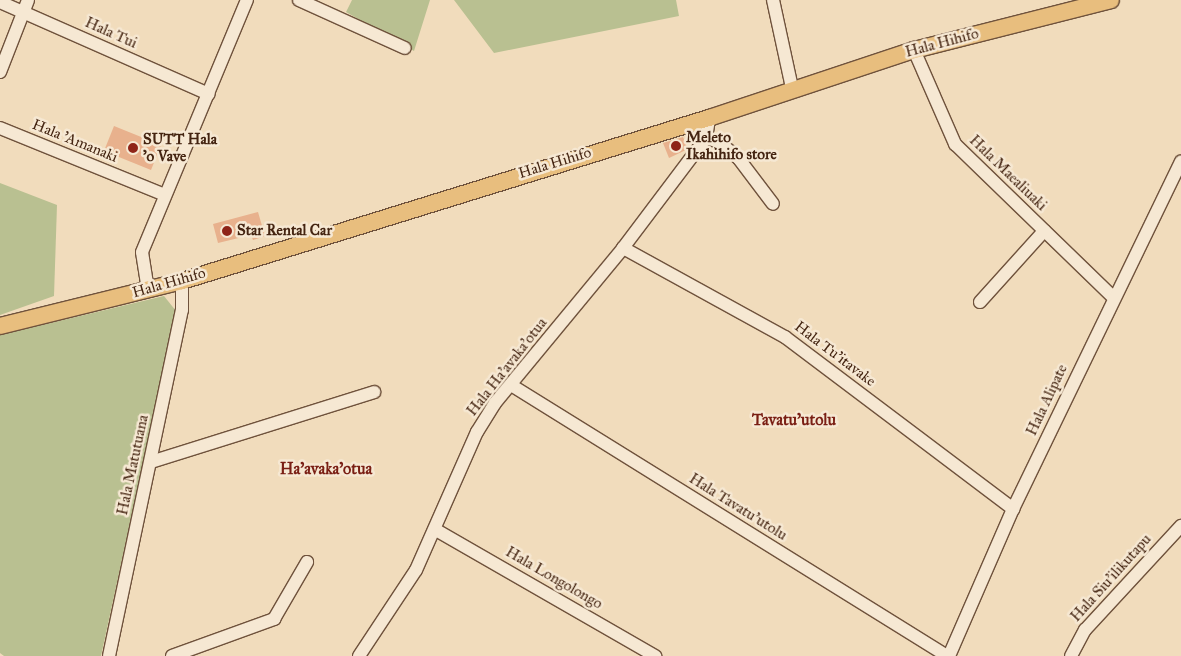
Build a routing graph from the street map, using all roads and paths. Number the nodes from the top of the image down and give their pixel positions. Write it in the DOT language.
graph roads {
  1 [pos="247,0"];
  2 [pos="299,0"];
  3 [pos="773,0"];
  4 [pos="1111,0"];
  5 [pos="0,2"];
  6 [pos="25,6"];
  7 [pos="404,48"];
  8 [pos="914,50"];
  9 [pos="0,72"];
  10 [pos="792,88"];
  11 [pos="209,94"];
  12 [pos="709,118"];
  13 [pos="0,128"];
  14 [pos="706,138"];
  15 [pos="1181,162"];
  16 [pos="165,196"];
  17 [pos="773,204"];
  18 [pos="1044,230"];
  19 [pos="622,248"];
  20 [pos="182,281"];
  21 [pos="148,290"];
  22 [pos="1113,297"];
  23 [pos="980,302"];
  24 [pos="0,326"];
  25 [pos="511,385"];
  26 [pos="374,392"];
  27 [pos="151,462"];
  28 [pos="1013,509"];
  29 [pos="1181,526"];
  30 [pos="436,530"];
  31 [pos="307,562"];
  32 [pos="109,656"];
  33 [pos="172,656"];
  34 [pos="359,656"];
  35 [pos="655,656"];
  36 [pos="948,656"];
  37 [pos="1071,656"];
  1 -- 11 [label="street"];
  2 -- 7 [label="street"];
  3 -- 10 [label="street"];
  4 -- 8 [label="main road, Hala Hihifo"];
  5 -- 6 [label="street, Hala Tui"];
  6 -- 9 [label="street"];
  6 -- 11 [label="street, Hala Tui"];
  8 -- 10 [label="main road, Hala Hihifo"];
  8 -- 18 [label="street, Hala Maealiuaki"];
  10 -- 12 [label="main road, Hala Hihifo"];
  11 -- 16 [label="street"];
  12 -- 14 [label="street, Hala Ha'avaka'otua"];
  12 -- 20 [label="main road, Hala Hihifo"];
  13 -- 16 [label="street, Hala 'Amanaki"];
  14 -- 17 [label="street"];
  14 -- 19 [label="street, Hala Ha'avaka'otua"];
  15 -- 22 [label="street, Hala Alipate"];
  16 -- 21 [label="street"];
  18 -- 22 [label="street, Hala Maealiuaki"];
  18 -- 23 [label="street"];
  19 -- 25 [label="street, Hala Ha'avaka'otua"];
  19 -- 28 [label="street, Hala Tu'itavake"];
  20 -- 21 [label="main road, Hala Hihifo"];
  20 -- 27 [label="street, Hala Matutuana"];
  21 -- 24 [label="main road, Hala Hihifo"];
  22 -- 28 [label="street, Hala Alipate"];
  25 -- 30 [label="street, Hala Ha'avaka'otua"];
  25 -- 36 [label="street, Hala Tavatu'utolu"];
  26 -- 27 [label="street"];
  27 -- 32 [label="street, Hala Matutuana"];
  28 -- 36 [label="street, Hala Alipate"];
  29 -- 37 [label="street, Hala Siu'ilikutapu"];
  30 -- 34 [label="street, Hala Ha'avaka'otua"];
  30 -- 35 [label="street, Hala Longolongo"];
  31 -- 33 [label="street"];
}
